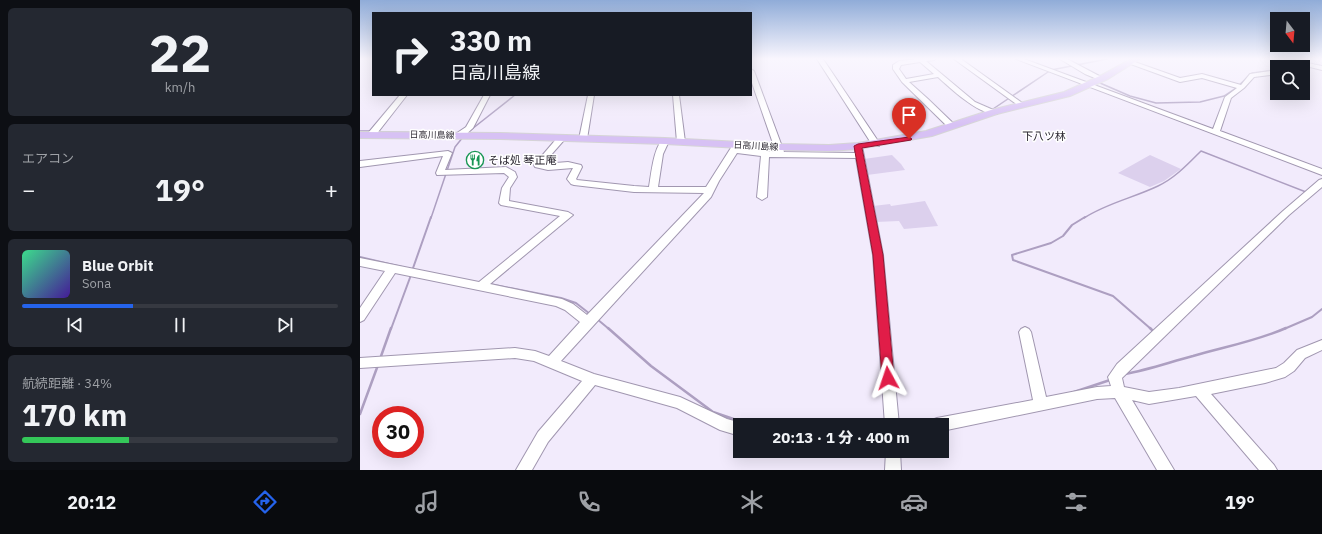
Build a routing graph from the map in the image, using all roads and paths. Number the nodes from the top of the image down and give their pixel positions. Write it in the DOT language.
graph roads {
  1 [pos="755,81"];
  2 [pos="834,81"];
  3 [pos="904,81"];
  4 [pos="946,81"];
  5 [pos="987,81"];
  6 [pos="1076,81"];
  7 [pos="1098,81"];
  8 [pos="1222,81"];
  9 [pos="1247,81"];
  10 [pos="1089,86"];
  11 [pos="1242,87"];
  12 [pos="403,96"];
  13 [pos="486,96"];
  14 [pos="591,96"];
  15 [pos="676,96"];
  16 [pos="1021,106"];
  17 [pos="994,112"];
  18 [pos="952,126"];
  19 [pos="1216,132"];
  20 [pos="372,134"];
  21 [pos="360,135"];
  22 [pos="460,135"];
  23 [pos="561,138"];
  24 [pos="583,139"];
  25 [pos="664,141"];
  26 [pos="681,142"];
  27 [pos="876,144"];
  28 [pos="736,147"];
  29 [pos="779,150"];
  30 [pos="859,151"];
  31 [pos="765,154"];
  32 [pos="360,164"];
  33 [pos="1322,172"];
  34 [pos="1322,182"];
  35 [pos="653,189"];
  36 [pos="710,190"];
  37 [pos="762,197"];
  38 [pos="360,262"];
  39 [pos="393,268"];
  40 [pos="481,286"];
  41 [pos="360,317"];
  42 [pos="588,322"];
  43 [pos="1025,332"];
  44 [pos="1322,345"];
  45 [pos="552,362"];
  46 [pos="360,363"];
  47 [pos="592,379"];
  48 [pos="1199,390"];
  49 [pos="1119,392"];
  50 [pos="1041,405"];
  51 [pos="891,418"];
  52 [pos="949,423"];
  53 [pos="733,427"];
  54 [pos="893,458"];
  55 [pos="524,470"];
  56 [pos="893,470"];
  57 [pos="1166,470"];
  58 [pos="1269,470"];
  1 -- 29 [label="street"];
  2 -- 27 [label="street"];
  3 -- 18 [label="street"];
  4 -- 17 [label="street"];
  5 -- 16 [label="street"];
  6 -- 10 [label="street"];
  7 -- 10 [label="main road, 日高川島線"];
  8 -- 11 [label="street"];
  9 -- 11 [label="street"];
  10 -- 16 [label="main road, 日高川島線"];
  10 -- 19 [label="street"];
  11 -- 19 [label="street"];
  12 -- 20 [label="street"];
  13 -- 22 [label="street"];
  14 -- 24 [label="street"];
  15 -- 26 [label="street"];
  16 -- 17 [label="main road, 日高川島線"];
  17 -- 18 [label="main road, 日高川島線"];
  18 -- 27 [label="main road, 日高川島線"];
  19 -- 33 [label="street"];
  20 -- 21 [label="main road, 日高川島線"];
  20 -- 22 [label="main road, 日高川島線"];
  22 -- 23 [label="main road, 日高川島線"];
  23 -- 24 [label="main road, 日高川島線"];
  23 -- 35 [label="street"];
  24 -- 25 [label="main road, 日高川島線"];
  25 -- 26 [label="main road, 日高川島線"];
  25 -- 35 [label="street"];
  26 -- 28 [label="main road, 日高川島線"];
  27 -- 30 [label="main road, 日高川島線"];
  28 -- 29 [label="main road, 日高川島線"];
  28 -- 31 [label="street"];
  28 -- 36 [label="street"];
  29 -- 30 [label="main road, 日高川島線"];
  29 -- 31 [label="street"];
  30 -- 51 [label="street"];
  31 -- 37 [label="street"];
  32 -- 40 [label="street"];
  34 -- 49 [label="street"];
  35 -- 36 [label="street"];
  36 -- 42 [label="street"];
  38 -- 39 [label="street"];
  39 -- 40 [label="street"];
  39 -- 41 [label="street"];
  40 -- 42 [label="street"];
  42 -- 45 [label="street"];
  43 -- 50 [label="street"];
  44 -- 48 [label="street"];
  45 -- 46 [label="street"];
  45 -- 47 [label="street"];
  47 -- 53 [label="street"];
  47 -- 55 [label="street"];
  48 -- 49 [label="street"];
  48 -- 58 [label="street"];
  49 -- 50 [label="street"];
  49 -- 57 [label="street"];
  50 -- 52 [label="street"];
  54 -- 56 [label="street"];
}
